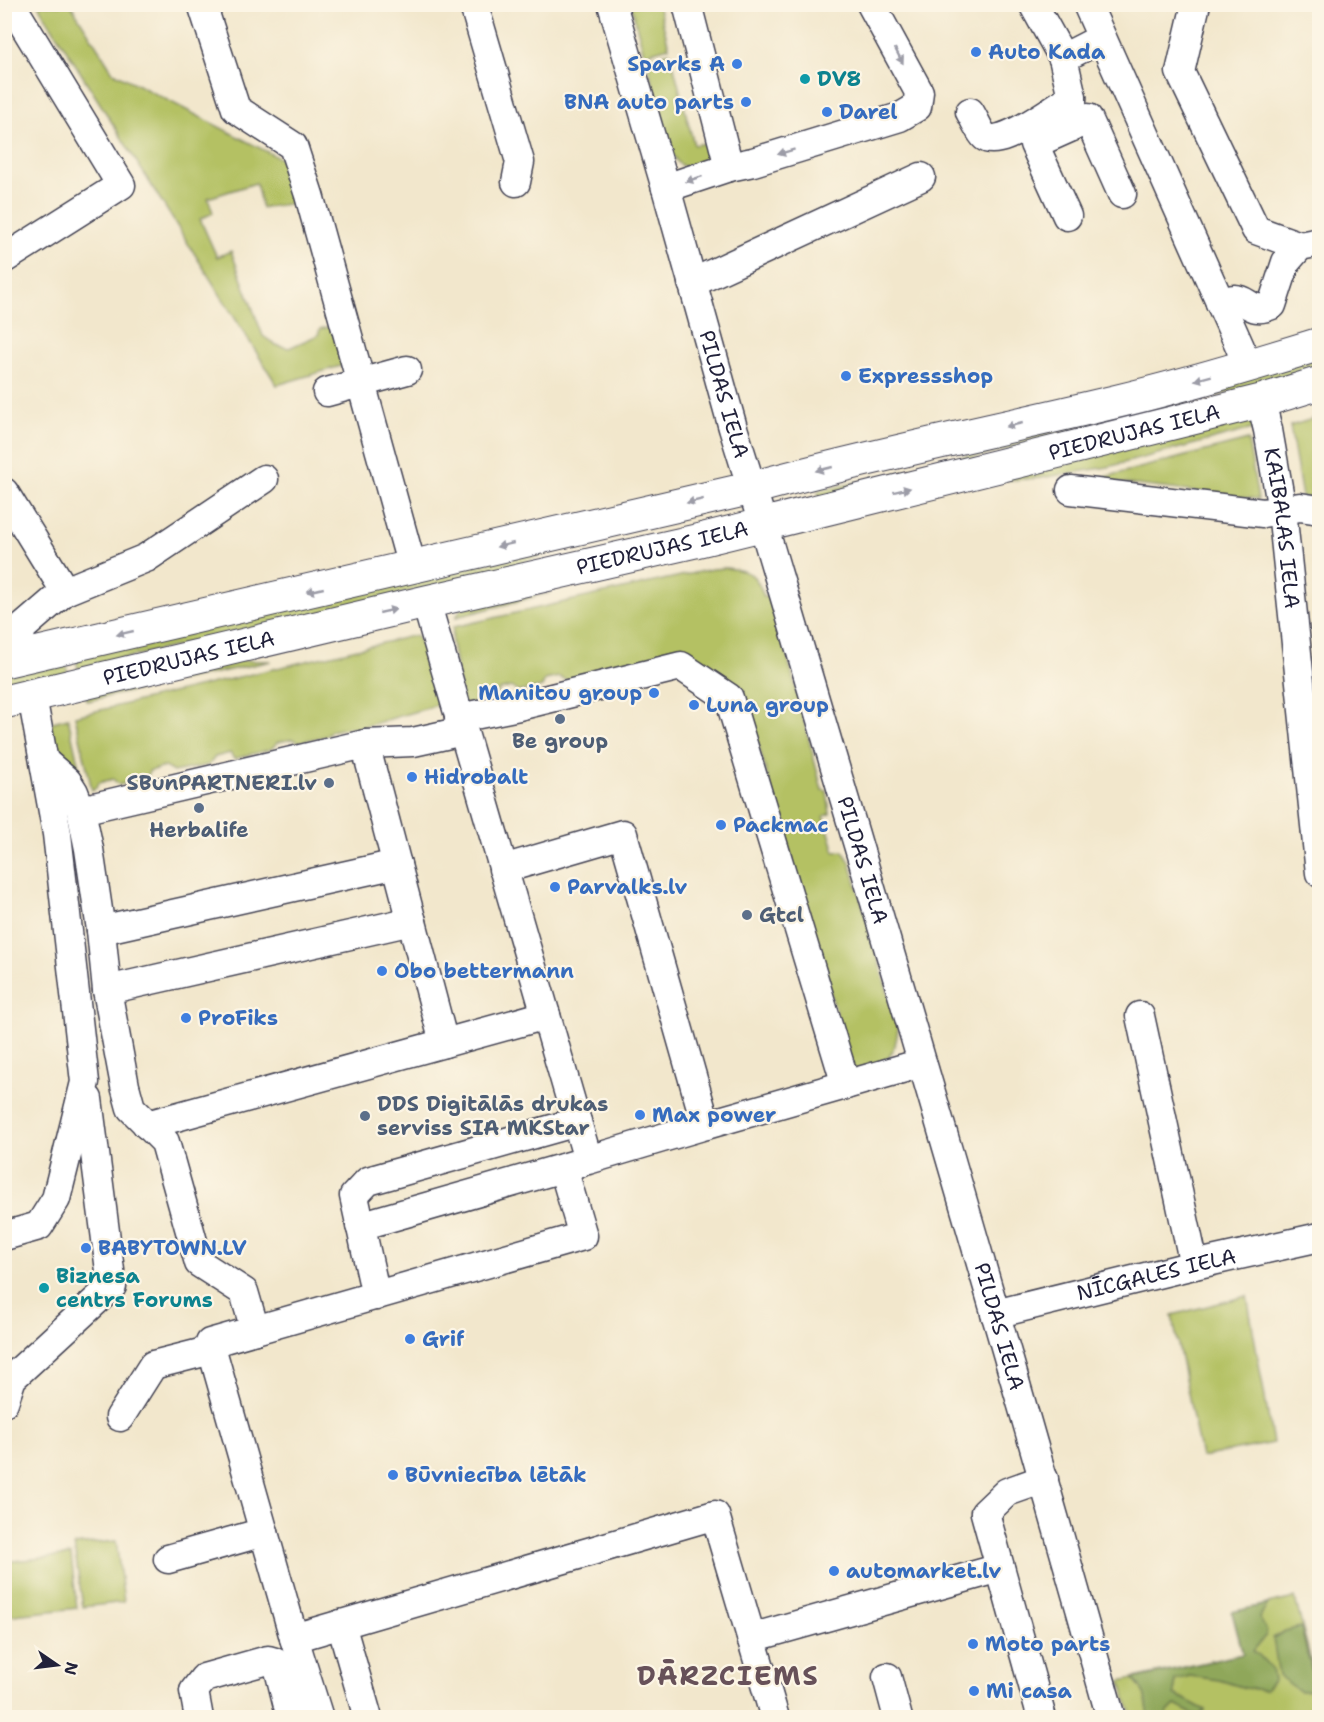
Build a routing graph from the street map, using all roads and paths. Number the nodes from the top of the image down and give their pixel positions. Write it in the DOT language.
graph roads {
  1 [pos="11,4"];
  2 [pos="202,4"];
  3 [pos="471,4"];
  4 [pos="612,4"];
  5 [pos="687,4"];
  6 [pos="871,4"];
  7 [pos="1034,4"];
  8 [pos="1087,4"];
  9 [pos="1196,4"];
  10 [pos="1102,38"];
  11 [pos="1063,58"];
  12 [pos="1072,97"];
  13 [pos="970,112"];
  14 [pos="1072,127"];
  15 [pos="729,167"];
  16 [pos="921,177"];
  17 [pos="516,182"];
  18 [pos="666,188"];
  19 [pos="1122,195"];
  20 [pos="1067,216"];
  21 [pos="1310,244"];
  22 [pos="4,260"];
  23 [pos="692,283"];
  24 [pos="1220,303"];
  25 [pos="1320,344"];
  26 [pos="1246,366"];
  27 [pos="407,370"];
  28 [pos="361,383"];
  29 [pos="1320,383"];
  30 [pos="327,392"];
  31 [pos="1261,400"];
  32 [pos="264,479"];
  33 [pos="752,488"];
  34 [pos="1071,490"];
  35 [pos="4,492"];
  36 [pos="1282,510"];
  37 [pos="1320,510"];
  38 [pos="763,524"];
  39 [pos="412,567"];
  40 [pos="65,591"];
  41 [pos="426,602"];
  42 [pos="10,660"];
  43 [pos="18,699"];
  44 [pos="461,724"];
  45 [pos="365,744"];
  46 [pos="45,762"];
  47 [pos="81,810"];
  48 [pos="397,864"];
  49 [pos="503,869"];
  50 [pos="1320,873"];
  51 [pos="412,921"];
  52 [pos="101,930"];
  53 [pos="107,990"];
  54 [pos="546,1015"];
  55 [pos="1140,1016"];
  56 [pos="444,1043"];
  57 [pos="922,1063"];
  58 [pos="85,1082"];
  59 [pos="846,1085"];
  60 [pos="577,1122"];
  61 [pos="147,1125"];
  62 [pos="706,1125"];
  63 [pos="575,1164"];
  64 [pos="360,1226"];
  65 [pos="4,1236"];
  66 [pos="1320,1237"];
  67 [pos="1194,1265"];
  68 [pos="376,1296"];
  69 [pos="995,1314"];
  70 [pos="255,1330"];
  71 [pos="212,1350"];
  72 [pos="4,1402"];
  73 [pos="120,1418"];
  74 [pos="1044,1479"];
  75 [pos="264,1532"];
  76 [pos="168,1559"];
  77 [pos="1000,1568"];
  78 [pos="341,1624"];
  79 [pos="294,1638"];
  80 [pos="752,1638"];
  81 [pos="888,1677"];
  82 [pos="199,1718"];
  83 [pos="291,1718"];
  84 [pos="319,1718"];
  85 [pos="368,1718"];
  86 [pos="775,1718"];
  87 [pos="898,1718"];
  88 [pos="1042,1718"];
  89 [pos="1111,1718"];
  1 -- 22 [label="street"];
  2 -- 28 [label="street"];
  3 -- 17 [label="street"];
  4 -- 18 [label="street, PILDAS IELA"];
  5 -- 15 [label="street"];
  6 -- 15 [label="street, one-way"];
  7 -- 11 [label="street"];
  8 -- 10 [label="street"];
  9 -- 21 [label="street"];
  10 -- 11 [label="street"];
  10 -- 24 [label="street"];
  11 -- 12 [label="street"];
  12 -- 13 [label="street"];
  12 -- 14 [label="street"];
  14 -- 19 [label="street"];
  14 -- 20 [label="street"];
  15 -- 18 [label="street, one-way"];
  16 -- 23 [label="street"];
  18 -- 23 [label="street, PILDAS IELA"];
  21 -- 24 [label="street"];
  23 -- 33 [label="street, PILDAS IELA"];
  24 -- 26 [label="street"];
  25 -- 26 [label="main road, PIEDRUJAS IELA"];
  26 -- 33 [label="main road, PIEDRUJAS IELA, one-way"];
  27 -- 28 [label="street"];
  28 -- 30 [label="street"];
  28 -- 39 [label="street"];
  29 -- 31 [label="main road, PIEDRUJAS IELA"];
  31 -- 36 [label="street, KAIBALAS IELA"];
  38 -- 31 [label="main road, PIEDRUJAS IELA, one-way"];
  32 -- 40 [label="street"];
  33 -- 38 [label="street, PILDAS IELA"];
  33 -- 39 [label="main road, PIEDRUJAS IELA, one-way"];
  34 -- 36 [label="street"];
  35 -- 40 [label="street"];
  36 -- 37 [label="street"];
  36 -- 50 [label="street, KAIBALAS IELA"];
  38 -- 41 [label="main road, PIEDRUJAS IELA"];
  38 -- 57 [label="street, PILDAS IELA"];
  39 -- 42 [label="main road, PIEDRUJAS IELA, one-way"];
  40 -- 42 [label="street"];
  43 -- 41 [label="main road, PIEDRUJAS IELA, one-way"];
  41 -- 44 [label="street"];
  43 -- 46 [label="street"];
  44 -- 45 [label="street"];
  44 -- 49 [label="street"];
  44 -- 59 [label="street"];
  45 -- 47 [label="street"];
  45 -- 48 [label="street"];
  46 -- 47 [label="street"];
  46 -- 58 [label="street"];
  47 -- 52 [label="street"];
  48 -- 51 [label="street"];
  48 -- 52 [label="street"];
  49 -- 54 [label="street"];
  49 -- 62 [label="street"];
  51 -- 53 [label="street"];
  51 -- 56 [label="street"];
  52 -- 53 [label="street"];
  53 -- 61 [label="street"];
  54 -- 56 [label="street"];
  54 -- 60 [label="street"];
  55 -- 67 [label="street"];
  56 -- 61 [label="street"];
  57 -- 59 [label="street"];
  57 -- 69 [label="street, PILDAS IELA"];
  58 -- 65 [label="street"];
  58 -- 72 [label="street"];
  59 -- 62 [label="street"];
  60 -- 63 [label="street"];
  60 -- 64 [label="street"];
  61 -- 70 [label="street"];
  62 -- 63 [label="street"];
  63 -- 64 [label="street"];
  63 -- 68 [label="street"];
  64 -- 68 [label="street"];
  66 -- 67 [label="street, NĪCGALES IELA"];
  67 -- 69 [label="street, NĪCGALES IELA"];
  68 -- 70 [label="street"];
  69 -- 74 [label="street, PILDAS IELA"];
  70 -- 71 [label="street"];
  71 -- 73 [label="street"];
  71 -- 75 [label="street"];
  74 -- 77 [label="street"];
  74 -- 89 [label="street, PILDAS IELA"];
  75 -- 76 [label="street"];
  75 -- 79 [label="street"];
  77 -- 80 [label="street"];
  77 -- 88 [label="street"];
  78 -- 79 [label="street"];
  78 -- 80 [label="street"];
  78 -- 85 [label="street"];
  79 -- 84 [label="street"];
  80 -- 86 [label="street"];
  81 -- 87 [label="street"];
  82 -- 83 [label="street"];
}
